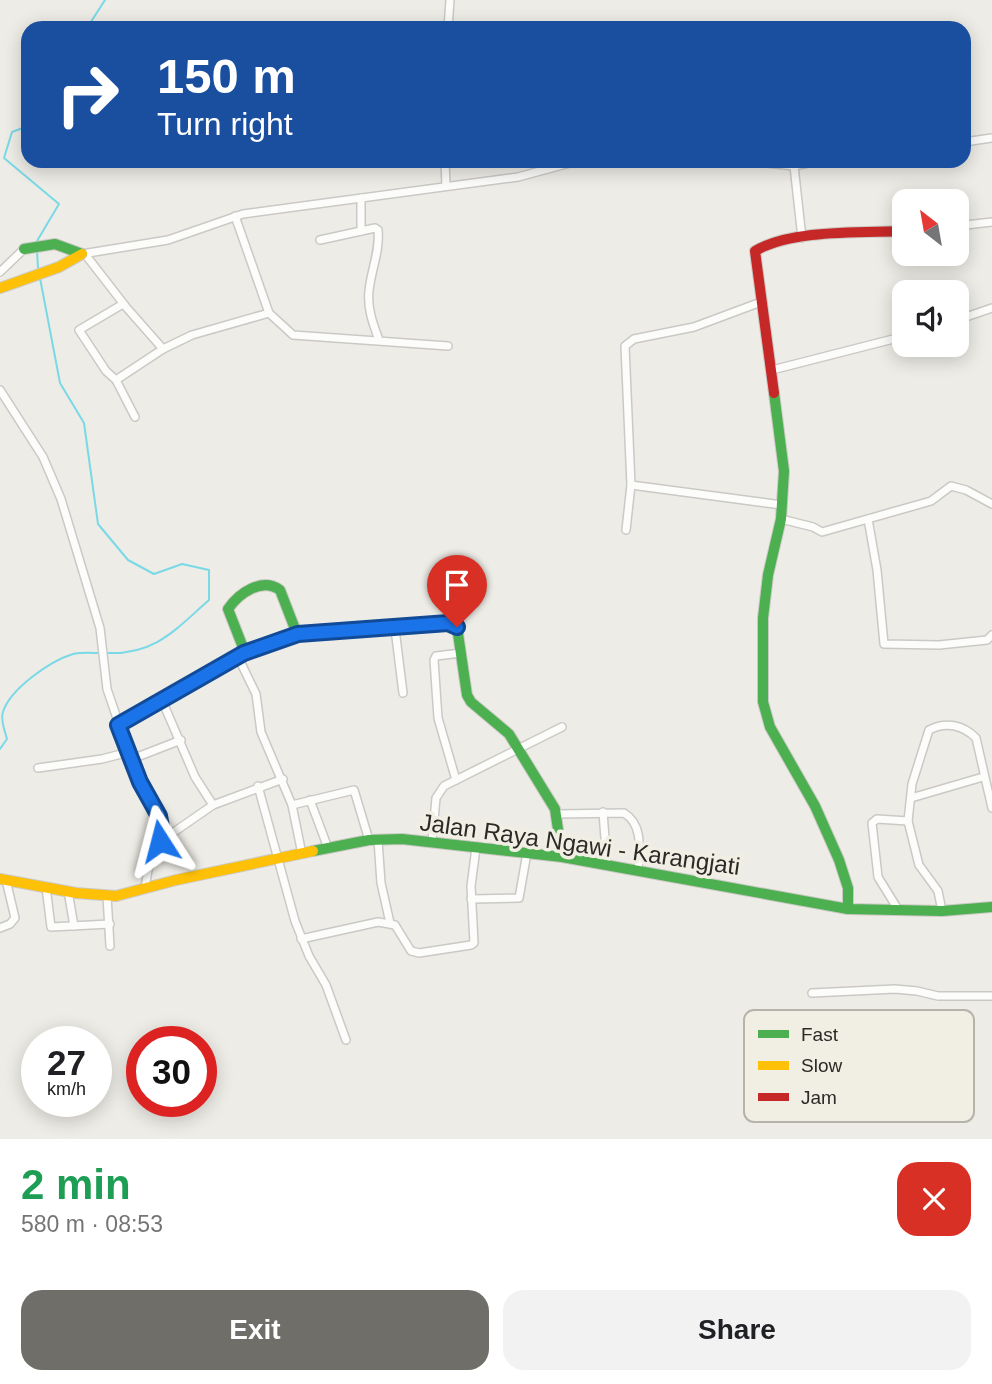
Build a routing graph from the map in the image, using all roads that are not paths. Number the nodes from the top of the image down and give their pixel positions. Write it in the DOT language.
graph roads {
  1 [pos="450,0"];
  2 [pos="448,21"];
  3 [pos="992,138"];
  4 [pos="971,141"];
  5 [pos="445,168"];
  6 [pos="551,168"];
  7 [pos="794,168"];
  8 [pos="446,186"];
  9 [pos="361,198"];
  10 [pos="235,216"];
  11 [pos="992,222"];
  12 [pos="970,225"];
  13 [pos="361,231"];
  14 [pos="892,232"];
  15 [pos="802,237"];
  16 [pos="320,240"];
  17 [pos="24,249"];
  18 [pos="83,254"];
  19 [pos="0,272"];
  20 [pos="0,288"];
  21 [pos="761,302"];
  22 [pos="123,303"];
  23 [pos="992,308"];
  24 [pos="269,313"];
  25 [pos="969,316"];
  26 [pos="892,339"];
  27 [pos="379,340"];
  28 [pos="448,346"];
  29 [pos="163,349"];
  30 [pos="772,370"];
  31 [pos="116,380"];
  32 [pos="0,390"];
  33 [pos="135,416"];
  34 [pos="631,485"];
  35 [pos="992,504"];
  36 [pos="782,505"];
  37 [pos="781,519"];
  38 [pos="868,519"];
  39 [pos="626,530"];
  40 [pos="395,629"];
  41 [pos="298,634"];
  42 [pos="990,639"];
  43 [pos="461,653"];
  44 [pos="241,655"];
  45 [pos="403,693"];
  46 [pos="161,698"];
  47 [pos="118,725"];
  48 [pos="562,727"];
  49 [pos="181,740"];
  50 [pos="518,748"];
  51 [pos="130,756"];
  52 [pos="38,768"];
  53 [pos="983,777"];
  54 [pos="283,779"];
  55 [pos="456,779"];
  56 [pos="258,786"];
  57 [pos="911,798"];
  58 [pos="310,800"];
  59 [pos="292,804"];
  60 [pos="213,805"];
  61 [pos="992,808"];
  62 [pos="603,812"];
  63 [pos="557,814"];
  64 [pos="908,821"];
  65 [pos="374,840"];
  66 [pos="160,841"];
  67 [pos="432,841"];
  68 [pos="328,848"];
  69 [pos="476,848"];
  70 [pos="302,853"];
  71 [pos="527,853"];
  72 [pos="562,857"];
  73 [pos="277,860"];
  74 [pos="607,865"];
  75 [pos="638,871"];
  76 [pos="3,879"];
  77 [pos="46,887"];
  78 [pos="145,888"];
  79 [pos="68,891"];
  80 [pos="107,896"];
  81 [pos="471,899"];
  82 [pos="992,907"];
  83 [pos="848,909"];
  84 [pos="942,911"];
  85 [pos="899,912"];
  86 [pos="390,923"];
  87 [pos="110,924"];
  88 [pos="74,926"];
  89 [pos="0,928"];
  90 [pos="301,939"];
  91 [pos="110,946"];
  92 [pos="811,993"];
  93 [pos="992,996"];
  94 [pos="346,1040"];
  1 -- 2 [label="street"];
  3 -- 4 [label="street"];
  5 -- 8 [label="street"];
  6 -- 8 [label="street"];
  7 -- 15 [label="street"];
  8 -- 9 [label="street"];
  9 -- 10 [label="street"];
  9 -- 13 [label="street"];
  10 -- 18 [label="street"];
  10 -- 24 [label="street"];
  11 -- 12 [label="street"];
  13 -- 16 [label="street"];
  13 -- 27 [label="street"];
  14 -- 15 [label="street"];
  15 -- 21 [label="street"];
  17 -- 18 [label="street"];
  17 -- 19 [label="street"];
  18 -- 20 [label="street"];
  18 -- 22 [label="street"];
  21 -- 30 [label="street"];
  21 -- 34 [label="street"];
  22 -- 29 [label="street"];
  22 -- 31 [label="street"];
  23 -- 25 [label="street"];
  24 -- 27 [label="street"];
  24 -- 29 [label="street"];
  26 -- 30 [label="street"];
  27 -- 28 [label="street"];
  29 -- 31 [label="street"];
  30 -- 36 [label="street"];
  31 -- 33 [label="street"];
  32 -- 47 [label="street"];
  34 -- 36 [label="street"];
  34 -- 39 [label="street"];
  35 -- 38 [label="street"];
  36 -- 37 [label="street"];
  37 -- 38 [label="street"];
  37 -- 83 [label="street"];
  38 -- 42 [label="street"];
  40 -- 41 [label="street"];
  40 -- 43 [label="street"];
  40 -- 45 [label="street"];
  41 -- 44 [label="street"];
  41 -- 44 [label="street"];
  43 -- 50 [label="street"];
  43 -- 55 [label="street"];
  44 -- 46 [label="street"];
  44 -- 54 [label="street"];
  46 -- 47 [label="street"];
  46 -- 49 [label="street"];
  47 -- 51 [label="street"];
  48 -- 50 [label="street"];
  49 -- 51 [label="street"];
  49 -- 60 [label="street"];
  50 -- 55 [label="street"];
  50 -- 63 [label="street"];
  51 -- 52 [label="street"];
  51 -- 66 [label="street"];
  53 -- 57 [label="street"];
  53 -- 57 [label="street"];
  53 -- 61 [label="street"];
  54 -- 56 [label="street"];
  54 -- 59 [label="street"];
  55 -- 67 [label="street"];
  56 -- 60 [label="street"];
  56 -- 73 [label="street"];
  57 -- 64 [label="street"];
  58 -- 59 [label="street"];
  58 -- 65 [label="street"];
  58 -- 68 [label="street"];
  59 -- 70 [label="street"];
  60 -- 66 [label="street"];
  62 -- 63 [label="street"];
  62 -- 74 [label="street"];
  62 -- 75 [label="street"];
  63 -- 72 [label="street"];
  64 -- 84 [label="street"];
  64 -- 85 [label="street"];
  65 -- 67 [label="street, Jalan Raya Ngawi - Karangjati"];
  65 -- 68 [label="street, Jalan Raya Ngawi - Karangjati"];
  65 -- 86 [label="street"];
  66 -- 78 [label="street"];
  67 -- 69 [label="street, Jalan Raya Ngawi - Karangjati"];
  68 -- 70 [label="street, Jalan Raya Ngawi - Karangjati"];
  69 -- 71 [label="street, Jalan Raya Ngawi - Karangjati"];
  69 -- 81 [label="street"];
  70 -- 73 [label="street, Jalan Raya Ngawi - Karangjati"];
  71 -- 72 [label="street, Jalan Raya Ngawi - Karangjati"];
  71 -- 81 [label="street"];
  72 -- 74 [label="street, Jalan Raya Ngawi - Karangjati"];
  73 -- 78 [label="street, Jalan Raya Ngawi - Karangjati"];
  73 -- 90 [label="street"];
  74 -- 75 [label="street, Jalan Raya Ngawi - Karangjati"];
  75 -- 83 [label="street, Jalan Raya Ngawi - Karangjati"];
  76 -- 77 [label="street, Jalan Raya Ngawi - Karangjati"];
  76 -- 89 [label="street"];
  77 -- 79 [label="street, Jalan Raya Ngawi - Karangjati"];
  77 -- 88 [label="street"];
  78 -- 80 [label="street, Jalan Raya Ngawi - Karangjati"];
  79 -- 80 [label="street, Jalan Raya Ngawi - Karangjati"];
  79 -- 88 [label="street"];
  80 -- 87 [label="street"];
  81 -- 86 [label="street"];
  82 -- 84 [label="street, Jalan Raya Ngawi - Karangjati"];
  83 -- 85 [label="street, Jalan Raya Ngawi - Karangjati"];
  84 -- 85 [label="street, Jalan Raya Ngawi - Karangjati"];
  86 -- 90 [label="street"];
  87 -- 88 [label="street"];
  87 -- 91 [label="street"];
  90 -- 94 [label="street"];
  92 -- 93 [label="street"];
}
